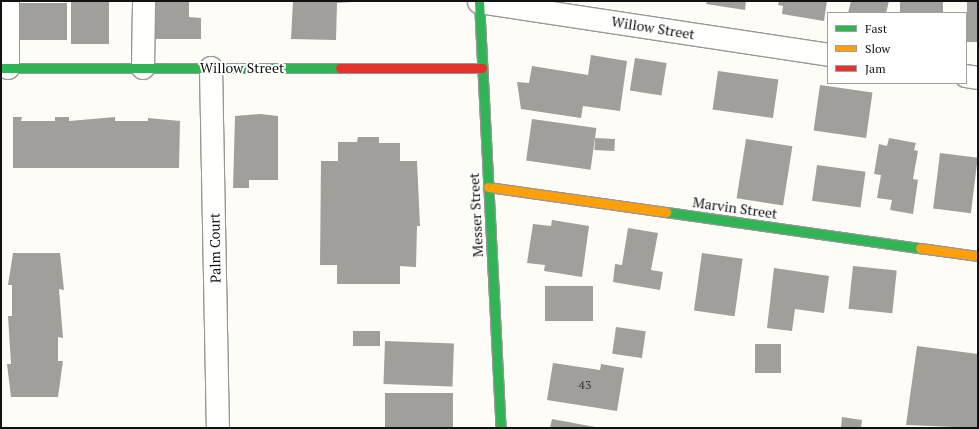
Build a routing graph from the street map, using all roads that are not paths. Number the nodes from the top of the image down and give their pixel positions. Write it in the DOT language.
graph roads {
  1 [pos="8,1"];
  2 [pos="144,1"];
  3 [pos="479,2"];
  4 [pos="827,55"];
  5 [pos="5,68"];
  6 [pos="143,68"];
  7 [pos="211,68"];
  8 [pos="482,68"];
  9 [pos="967,76"];
  10 [pos="978,78"];
  11 [pos="488,187"];
  12 [pos="978,256"];
  13 [pos="218,428"];
  14 [pos="501,428"];
  1 -- 5 [label="street"];
  2 -- 6 [label="street"];
  3 -- 4 [label="street, Willow Street"];
  3 -- 8 [label="street, Messer Street"];
  5 -- 6 [label="street, Willow Street"];
  6 -- 7 [label="street, Willow Street"];
  7 -- 8 [label="street, Willow Street"];
  7 -- 13 [label="street, Palm Court"];
  8 -- 11 [label="street, Messer Street"];
  9 -- 10 [label="street"];
  11 -- 12 [label="street, Marvin Street"];
  11 -- 14 [label="street, Messer Street"];
}
